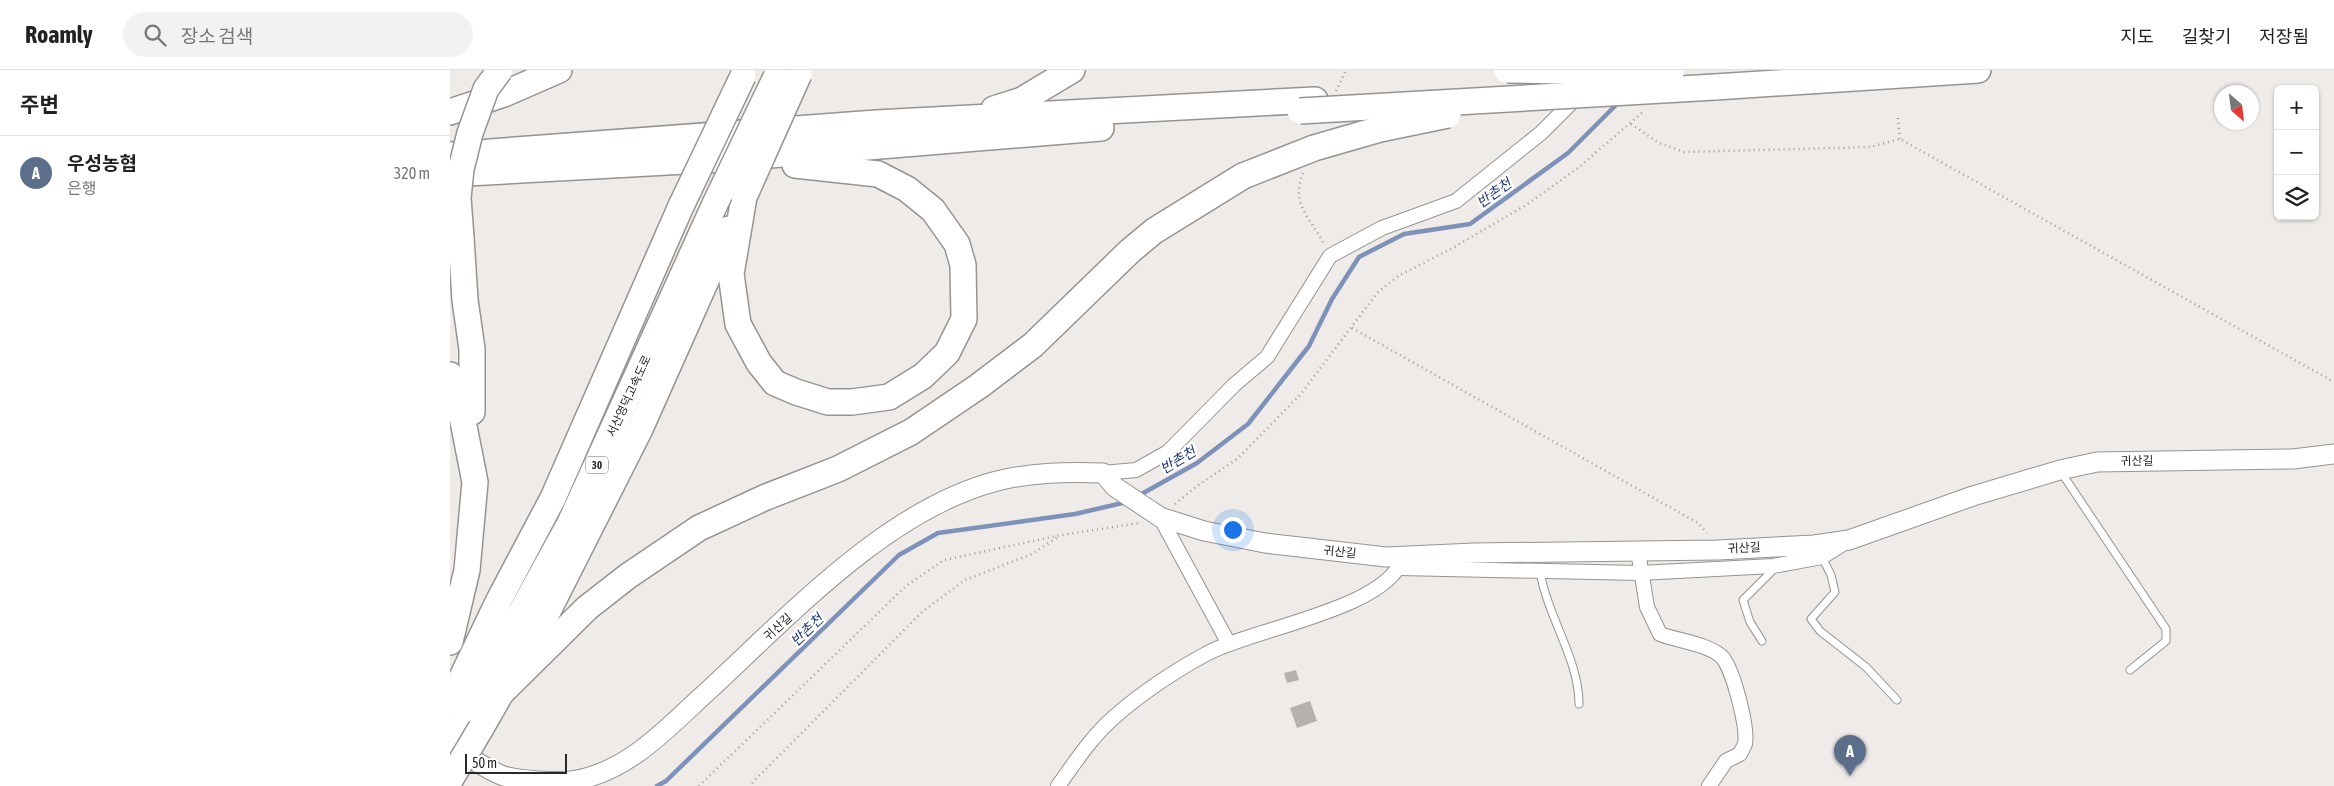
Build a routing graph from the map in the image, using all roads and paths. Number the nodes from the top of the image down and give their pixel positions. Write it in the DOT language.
graph roads {
  1 [pos="500,70"];
  2 [pos="559,70"];
  3 [pos="1072,70"];
  4 [pos="1507,70"];
  5 [pos="1604,70"];
  6 [pos="1978,70"];
  7 [pos="744,73"];
  8 [pos="789,73"];
  9 [pos="1671,73"];
  10 [pos="1712,78"];
  11 [pos="1536,97"];
  12 [pos="1308,105"];
  13 [pos="450,112"];
  14 [pos="1898,118"];
  15 [pos="876,123"];
  16 [pos="1631,124"];
  17 [pos="1900,139"];
  18 [pos="450,155"];
  19 [pos="722,160"];
  20 [pos="450,174"];
  21 [pos="744,197"];
  22 [pos="1352,328"];
  23 [pos="450,375"];
  24 [pos="2334,382"];
  25 [pos="2334,454"];
  26 [pos="2060,470"];
  27 [pos="1109,480"];
  28 [pos="475,482"];
  29 [pos="1154,513"];
  30 [pos="1062,535"];
  31 [pos="1849,540"];
  32 [pos="1718,550"];
  33 [pos="1638,551"];
  34 [pos="1822,557"];
  35 [pos="1401,562"];
  36 [pos="1779,565"];
  37 [pos="1540,571"];
  38 [pos="1640,573"];
  39 [pos="1762,641"];
  40 [pos="450,642"];
  41 [pos="1229,644"];
  42 [pos="2130,670"];
  43 [pos="503,691"];
  44 [pos="1898,700"];
  45 [pos="1579,704"];
  46 [pos="465,716"];
  47 [pos="450,741"];
  48 [pos="450,746"];
  49 [pos="450,780"];
  50 [pos="752,783"];
  51 [pos="1058,786"];
  52 [pos="1709,786"];
  1 -- 28 [label="highway, bridge"];
  2 -- 13 [label="highway"];
  3 -- 15 [label="highway"];
  4 -- 9 [label="highway, bridge"];
  5 -- 27 [label="street"];
  6 -- 10 [label="highway"];
  7 -- 46 [label="highway, 서산영덕고속도로 / 30, bridge"];
  8 -- 21 [label="highway, bridge"];
  8 -- 46 [label="highway, 서산영덕고속도로 / 30, bridge"];
  9 -- 10 [label="highway"];
  9 -- 12 [label="highway, bridge"];
  10 -- 11 [label="highway, bridge"];
  11 -- 12 [label="highway, bridge"];
  11 -- 43 [label="highway, bridge"];
  12 -- 15 [label="highway"];
  12 -- 19 [label="highway"];
  14 -- 17 [label="path"];
  15 -- 18 [label="highway"];
  16 -- 17 [label="path"];
  17 -- 24 [label="path"];
  19 -- 20 [label="highway"];
  19 -- 21 [label="highway"];
  21 -- 43 [label="highway"];
  22 -- 32 [label="path"];
  23 -- 28 [label="highway"];
  25 -- 26 [label="street, 귀산길"];
  26 -- 31 [label="street, 귀산길"];
  26 -- 42 [label="lane"];
  27 -- 29 [label="street, 귀산길"];
  27 -- 48 [label="street, 귀산길"];
  28 -- 40 [label="highway"];
  29 -- 35 [label="street, 귀산길"];
  29 -- 41 [label="street"];
  30 -- 50 [label="path"];
  31 -- 32 [label="street, 귀산길"];
  31 -- 34 [label="street"];
  32 -- 33 [label="street, 귀산길"];
  33 -- 35 [label="street, 귀산길"];
  33 -- 38 [label="street"];
  34 -- 36 [label="street"];
  34 -- 44 [label="lane"];
  35 -- 37 [label="street"];
  35 -- 41 [label="street"];
  36 -- 38 [label="street"];
  36 -- 39 [label="lane"];
  37 -- 38 [label="street"];
  37 -- 45 [label="lane"];
  38 -- 52 [label="street"];
  41 -- 51 [label="street"];
  43 -- 46 [label="highway"];
  46 -- 47 [label="highway, 서산영덕고속도로 / 30"];
  46 -- 49 [label="highway, bridge"];
}
